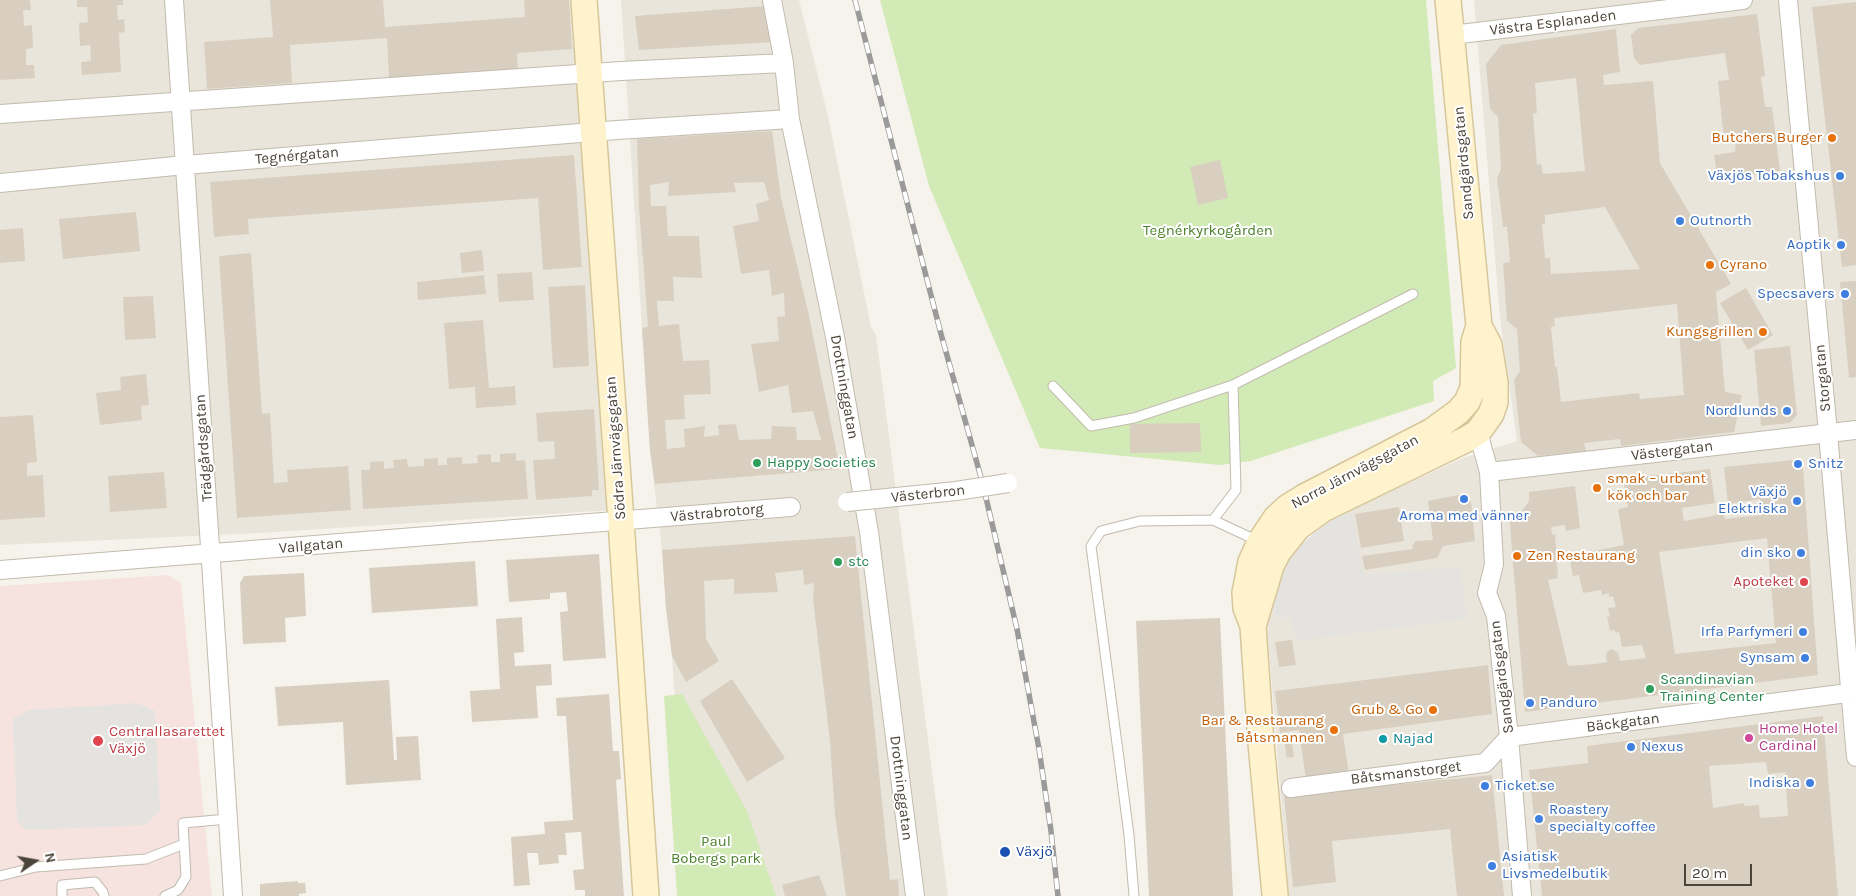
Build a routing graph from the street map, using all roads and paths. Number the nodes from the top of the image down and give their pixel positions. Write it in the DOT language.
graph roads {
  1 [pos="174,0"];
  2 [pos="584,0"];
  3 [pos="772,0"];
  4 [pos="1448,0"];
  5 [pos="1743,0"];
  6 [pos="1788,0"];
  7 [pos="1452,35"];
  8 [pos="784,63"];
  9 [pos="590,73"];
  10 [pos="180,101"];
  11 [pos="0,114"];
  12 [pos="790,119"];
  13 [pos="593,133"];
  14 [pos="185,165"];
  15 [pos="0,183"];
  16 [pos="1413,294"];
  17 [pos="1479,326"];
  18 [pos="1233,385"];
  19 [pos="1053,386"];
  20 [pos="1458,412"];
  21 [pos="1856,430"];
  22 [pos="1478,432"];
  23 [pos="1828,433"];
  24 [pos="1489,472"];
  25 [pos="1008,482"];
  26 [pos="847,502"];
  27 [pos="791,507"];
  28 [pos="632,520"];
  29 [pos="1213,520"];
  30 [pos="1269,547"];
  31 [pos="211,554"];
  32 [pos="0,570"];
  33 [pos="1853,693"];
  34 [pos="1509,738"];
  35 [pos="1856,757"];
  36 [pos="1291,788"];
  37 [pos="228,819"];
  38 [pos="184,844"];
  39 [pos="0,876"];
  40 [pos="1275,895"];
  41 [pos="62,896"];
  42 [pos="104,896"];
  43 [pos="165,896"];
  44 [pos="233,896"];
  45 [pos="646,896"];
  46 [pos="915,896"];
  47 [pos="1134,896"];
  48 [pos="1522,896"];
  1 -- 10 [label="street, Trädgårdsgatan"];
  2 -- 9 [label="street, Södra Järnvägsgatan"];
  3 -- 8 [label="street, Drottninggatan"];
  4 -- 7 [label="street, Sandgärdsgatan"];
  5 -- 7 [label="street, Västra Esplanaden"];
  6 -- 23 [label="street, Storgatan"];
  7 -- 17 [label="street, Sandgärdsgatan"];
  8 -- 9 [label="street"];
  8 -- 12 [label="street, Drottninggatan"];
  9 -- 10 [label="street"];
  9 -- 13 [label="street, Södra Järnvägsgatan"];
  10 -- 11 [label="street"];
  10 -- 14 [label="street, Trädgårdsgatan"];
  12 -- 13 [label="street"];
  12 -- 46 [label="street, Drottninggatan"];
  13 -- 14 [label="street, Tegnérgatan"];
  13 -- 28 [label="street, Södra Järnvägsgatan"];
  14 -- 15 [label="street, Tegnérgatan"];
  14 -- 31 [label="street, Trädgårdsgatan"];
  16 -- 18 [label="lane"];
  17 -- 20 [label="street, Sandgärdsgatan"];
  17 -- 22 [label="street, Sandgärdsgatan"];
  18 -- 19 [label="lane"];
  18 -- 29 [label="lane"];
  20 -- 22 [label="street, Sandgärdsgatan"];
  20 -- 30 [label="street, Norra Järnvägsgatan"];
  21 -- 23 [label="street, Västergatan"];
  22 -- 24 [label="street, Sandgärdsgatan"];
  22 -- 30 [label="street, Norra Järnvägsgatan"];
  23 -- 24 [label="street, Västergatan"];
  23 -- 33 [label="street, Storgatan"];
  24 -- 34 [label="street, Sandgärdsgatan"];
  25 -- 26 [label="street, Västerbron, bridge"];
  27 -- 28 [label="street, Västrabrotorg"];
  28 -- 31 [label="street, Vallgatan"];
  28 -- 45 [label="street, Södra Järnvägsgatan"];
  29 -- 30 [label="lane"];
  29 -- 47 [label="lane"];
  30 -- 40 [label="street, Norra Järnvägsgatan"];
  31 -- 32 [label="street, Vallgatan"];
  31 -- 37 [label="street, Trädgårdsgatan"];
  33 -- 34 [label="street, Bäckgatan"];
  33 -- 35 [label="street, Storgatan"];
  34 -- 36 [label="street, Båtsmanstorget"];
  34 -- 48 [label="street, Sandgärdsgatan"];
  37 -- 38 [label="lane"];
  37 -- 44 [label="street, Trädgårdsgatan"];
  38 -- 39 [label="lane"];
  38 -- 43 [label="lane"];
  41 -- 42 [label="lane"];
}
